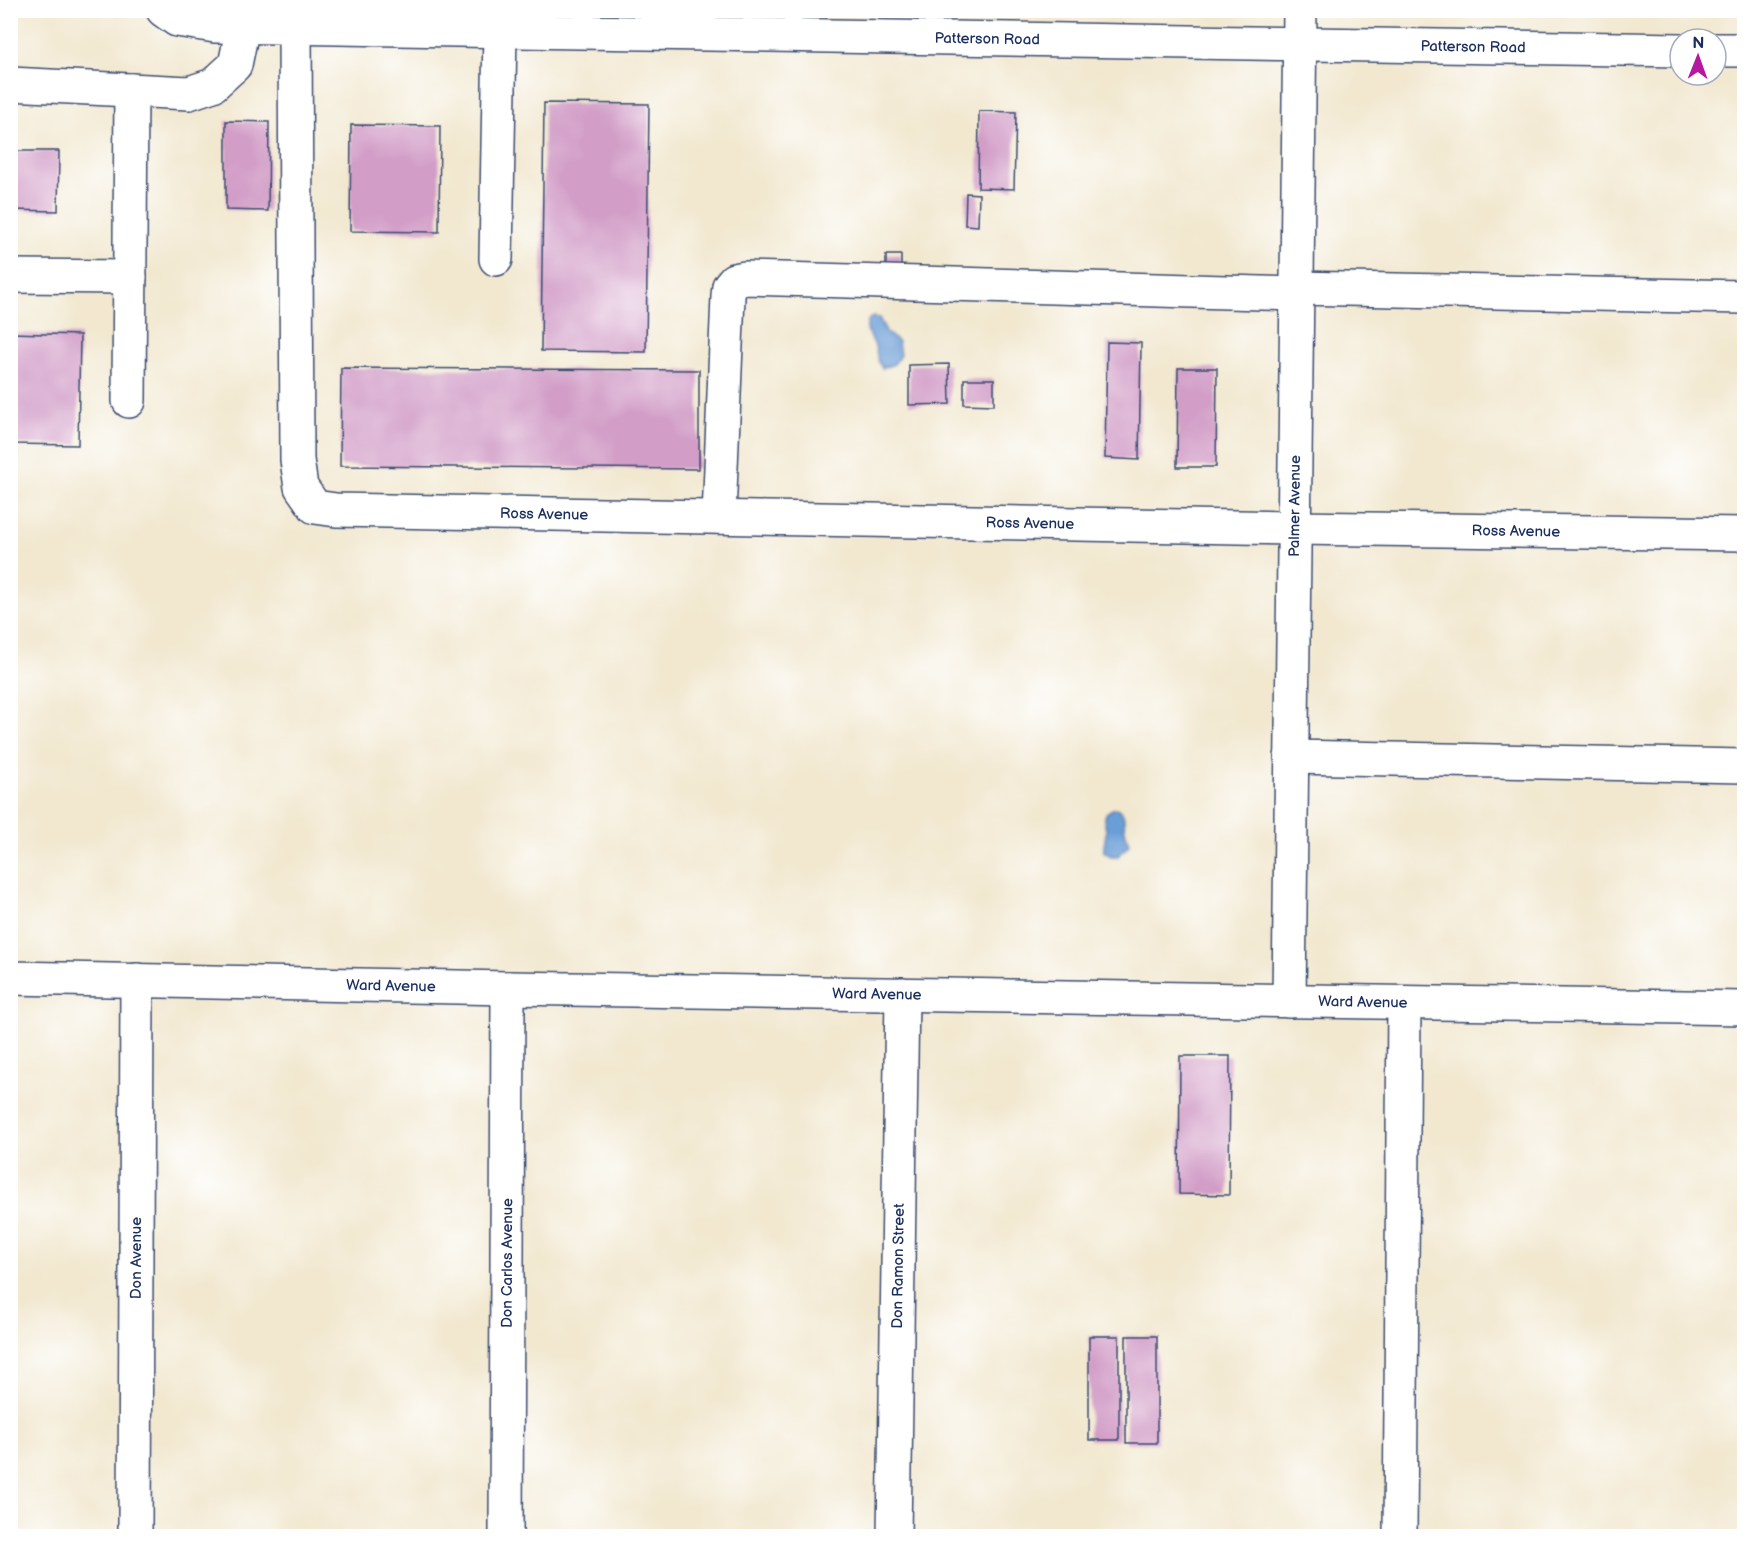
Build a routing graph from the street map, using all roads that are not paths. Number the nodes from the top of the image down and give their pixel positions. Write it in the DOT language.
graph roads {
  1 [pos="163,10"];
  2 [pos="333,10"];
  3 [pos="1300,10"];
  4 [pos="255,18"];
  5 [pos="296,27"];
  6 [pos="386,29"];
  7 [pos="500,31"];
  8 [pos="1299,45"];
  9 [pos="1668,50"];
  10 [pos="1728,50"];
  11 [pos="1744,50"];
  12 [pos="10,84"];
  13 [pos="131,90"];
  14 [pos="496,259"];
  15 [pos="10,276"];
  16 [pos="130,277"];
  17 [pos="1296,291"];
  18 [pos="1744,297"];
  19 [pos="129,401"];
  20 [pos="719,517"];
  21 [pos="1294,528"];
  22 [pos="1744,534"];
  23 [pos="1291,758"];
  24 [pos="1744,766"];
  25 [pos="10,978"];
  26 [pos="136,980"];
  27 [pos="508,988"];
  28 [pos="902,994"];
  29 [pos="1289,1001"];
  30 [pos="1404,1003"];
  31 [pos="1744,1008"];
  32 [pos="135,1536"];
  33 [pos="506,1536"];
  34 [pos="894,1536"];
  35 [pos="1401,1536"];
  1 -- 4 [label="street, Patterson Road"];
  2 -- 6 [label="street"];
  3 -- 8 [label="street, Palmer Avenue"];
  4 -- 5 [label="street, Patterson Road"];
  4 -- 13 [label="street"];
  5 -- 6 [label="street, Patterson Road"];
  5 -- 20 [label="street, Ross Avenue"];
  6 -- 7 [label="street, Patterson Road"];
  7 -- 8 [label="street, Patterson Road"];
  7 -- 14 [label="street"];
  8 -- 9 [label="street, Patterson Road"];
  8 -- 17 [label="street, Palmer Avenue"];
  10 -- 11 [label="street"];
  12 -- 13 [label="street"];
  13 -- 16 [label="street"];
  15 -- 16 [label="street"];
  16 -- 19 [label="street"];
  17 -- 18 [label="street"];
  17 -- 20 [label="street"];
  17 -- 21 [label="street, Palmer Avenue"];
  20 -- 21 [label="street, Ross Avenue"];
  21 -- 22 [label="street, Ross Avenue"];
  21 -- 23 [label="street, Palmer Avenue"];
  23 -- 24 [label="street"];
  23 -- 29 [label="street, Palmer Avenue"];
  25 -- 26 [label="street, Ward Avenue"];
  26 -- 27 [label="street, Ward Avenue"];
  26 -- 32 [label="street, Don Avenue"];
  27 -- 28 [label="street, Ward Avenue"];
  27 -- 33 [label="street, Don Carlos Avenue"];
  28 -- 29 [label="street, Ward Avenue"];
  28 -- 34 [label="street, Don Ramon Street"];
  29 -- 30 [label="street, Ward Avenue"];
  30 -- 31 [label="street, Ward Avenue"];
  30 -- 35 [label="street"];
}
